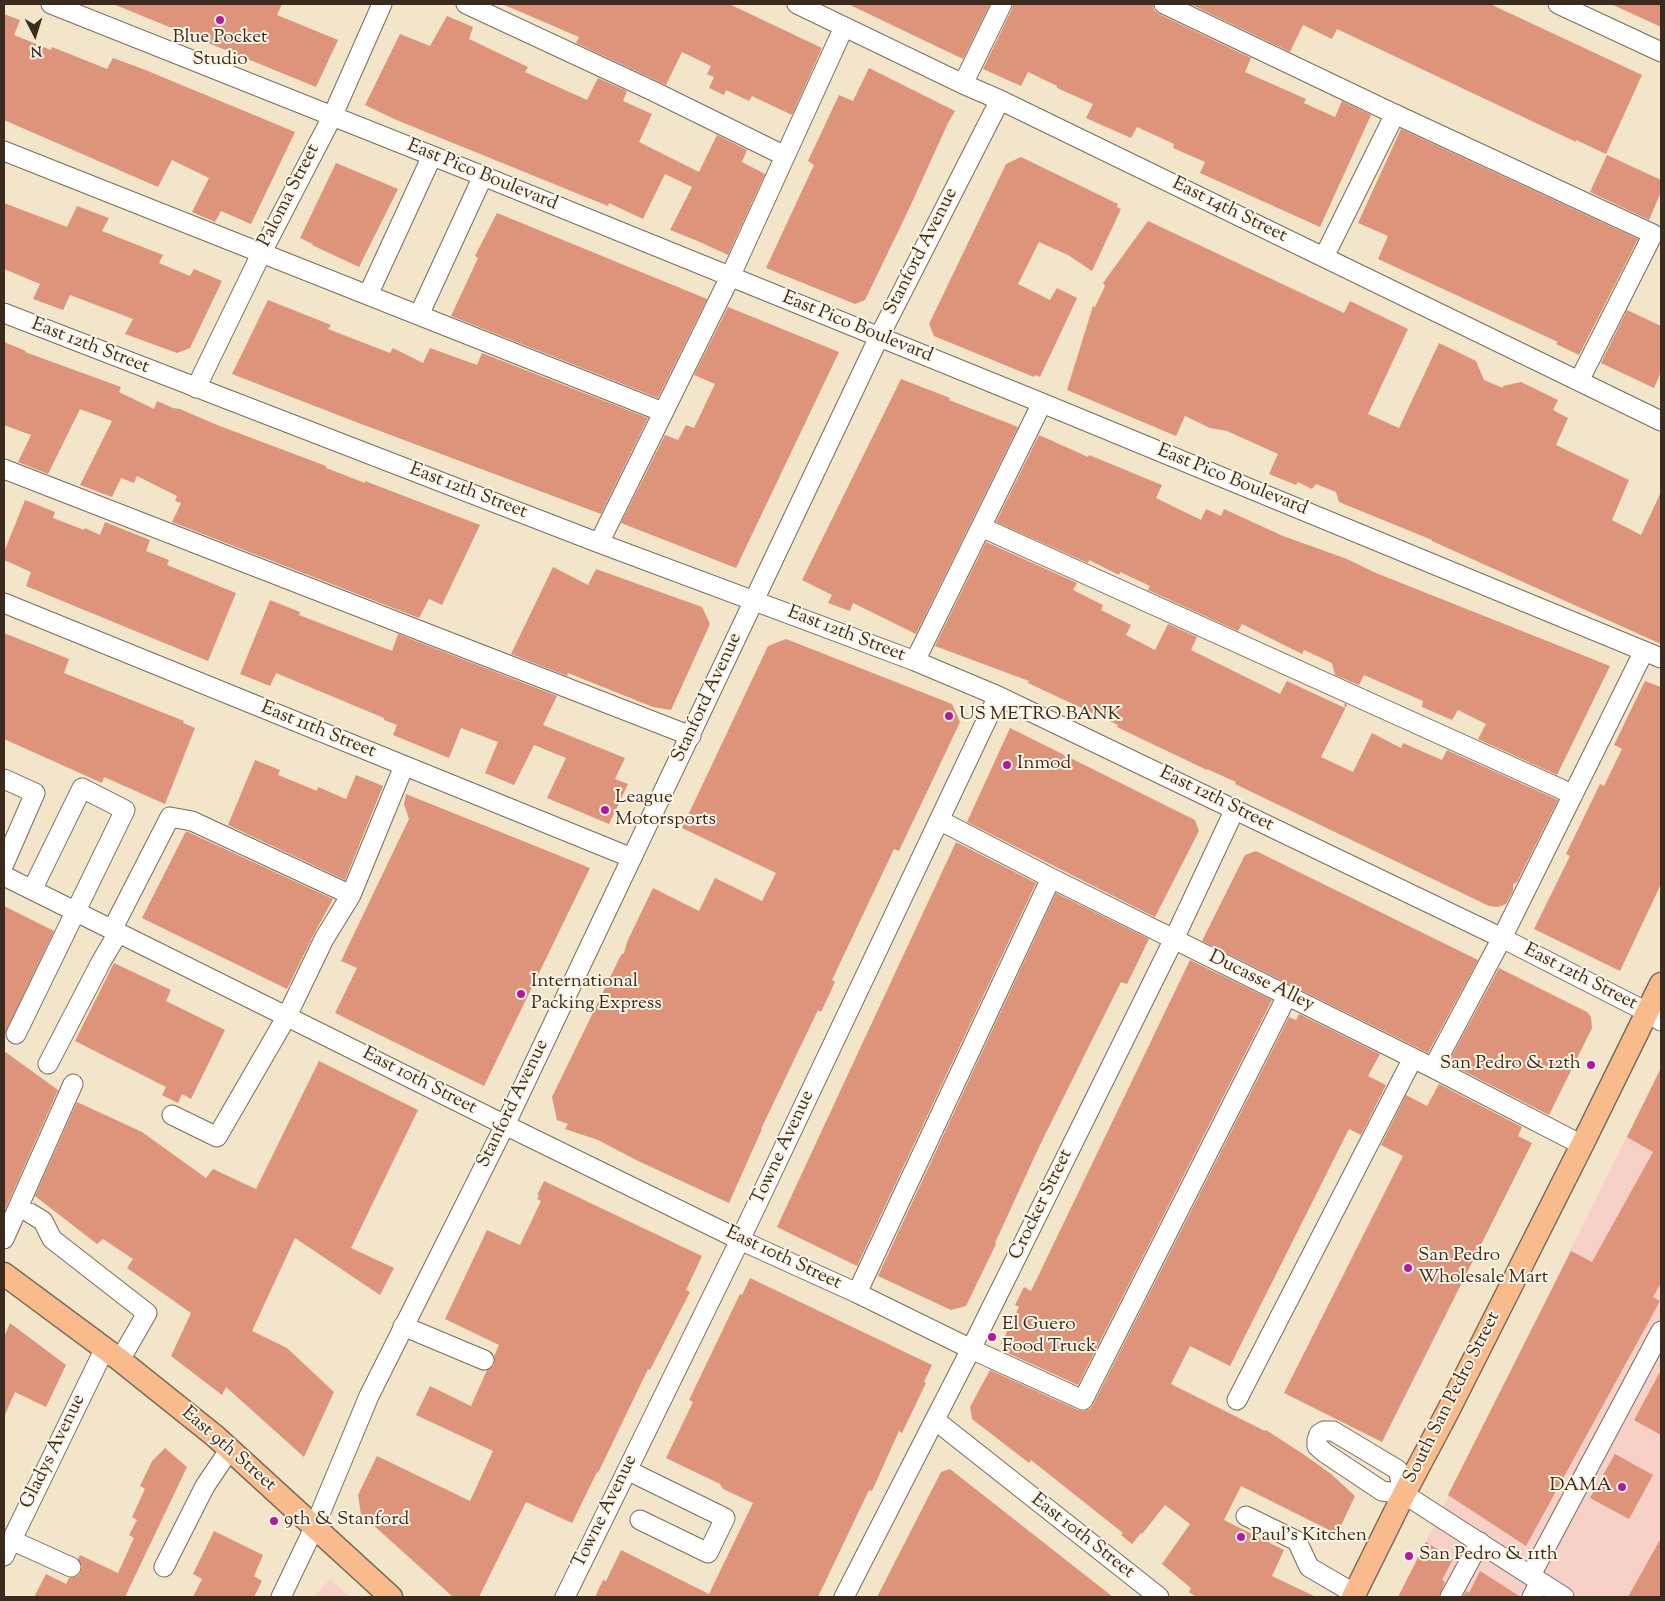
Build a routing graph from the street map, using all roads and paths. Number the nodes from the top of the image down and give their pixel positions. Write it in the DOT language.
graph roads {
  1 [pos="51,4"];
  2 [pos="382,4"];
  3 [pos="466,4"];
  4 [pos="797,4"];
  5 [pos="1002,4"];
  6 [pos="1164,4"];
  7 [pos="1558,4"];
  8 [pos="844,27"];
  9 [pos="1661,52"];
  10 [pos="963,84"];
  11 [pos="1000,100"];
  12 [pos="1395,114"];
  13 [pos="332,117"];
  14 [pos="4,150"];
  15 [pos="432,156"];
  16 [pos="785,156"];
  17 [pos="483,176"];
  18 [pos="262,252"];
  19 [pos="1324,258"];
  20 [pos="730,277"];
  21 [pos="368,295"];
  22 [pos="4,314"];
  23 [pos="419,315"];
  24 [pos="879,337"];
  25 [pos="1579,381"];
  26 [pos="196,388"];
  27 [pos="1042,403"];
  28 [pos="664,412"];
  29 [pos="1661,421"];
  30 [pos="4,469"];
  31 [pos="981,527"];
  32 [pos="599,543"];
  33 [pos="754,601"];
  34 [pos="4,603"];
  35 [pos="1656,653"];
  36 [pos="915,661"];
  37 [pos="998,696"];
  38 [pos="691,736"];
  39 [pos="404,766"];
  40 [pos="4,779"];
  41 [pos="1572,794"];
  42 [pos="1235,809"];
  43 [pos="939,820"];
  44 [pos="632,858"];
  45 [pos="4,864"];
  46 [pos="4,876"];
  47 [pos="1050,878"];
  48 [pos="32,890"];
  49 [pos="351,894"];
  50 [pos="76,912"];
  51 [pos="115,931"];
  52 [pos="1502,938"];
  53 [pos="1174,939"];
  54 [pos="1661,984"];
  55 [pos="1287,996"];
  56 [pos="286,1016"];
  57 [pos="1654,1017"];
  58 [pos="16,1034"];
  59 [pos="1413,1058"];
  60 [pos="48,1064"];
  61 [pos="1433,1068"];
  62 [pos="73,1084"];
  63 [pos="172,1115"];
  64 [pos="505,1125"];
  65 [pos="1582,1145"];
  66 [pos="30,1213"];
  67 [pos="4,1239"];
  68 [pos="740,1240"];
  69 [pos="4,1274"];
  70 [pos="857,1293"];
  71 [pos="403,1326"];
  72 [pos="1661,1331"];
  73 [pos="971,1349"];
  74 [pos="112,1354"];
  75 [pos="484,1360"];
  76 [pos="1238,1400"];
  77 [pos="935,1420"];
  78 [pos="230,1449"];
  79 [pos="627,1470"];
  80 [pos="1404,1494"];
  81 [pos="1246,1516"];
  82 [pos="640,1520"];
  83 [pos="314,1528"];
  84 [pos="1480,1542"];
  85 [pos="7,1548"];
  86 [pos="72,1567"];
  87 [pos="164,1567"];
  88 [pos="1534,1585"];
  89 [pos="1354,1595"];
  90 [pos="280,1597"];
  91 [pos="391,1597"];
  92 [pos="565,1597"];
  93 [pos="844,1597"];
  94 [pos="1159,1597"];
  95 [pos="1450,1597"];
  96 [pos="1564,1597"];
  1 -- 13 [label="street, East Pico Boulevard"];
  2 -- 13 [label="street, Paloma Street"];
  3 -- 16 [label="street"];
  4 -- 8 [label="street, East 14th Street"];
  5 -- 10 [label="street"];
  6 -- 12 [label="street"];
  7 -- 9 [label="street"];
  8 -- 10 [label="street, East 14th Street"];
  8 -- 16 [label="street"];
  10 -- 11 [label="street, East 14th Street"];
  11 -- 19 [label="street, East 14th Street"];
  11 -- 24 [label="street, Stanford Avenue"];
  12 -- 19 [label="street"];
  12 -- 25 [label="street"];
  13 -- 15 [label="street, East Pico Boulevard"];
  13 -- 18 [label="street, Paloma Street"];
  14 -- 18 [label="street"];
  15 -- 17 [label="street, East Pico Boulevard"];
  15 -- 21 [label="street"];
  16 -- 20 [label="street"];
  17 -- 20 [label="street, East Pico Boulevard"];
  17 -- 23 [label="street"];
  18 -- 21 [label="street"];
  18 -- 26 [label="street, Paloma Street"];
  19 -- 25 [label="street, East 14th Street"];
  20 -- 24 [label="street, East Pico Boulevard"];
  20 -- 28 [label="street"];
  21 -- 23 [label="street"];
  22 -- 26 [label="street, East 12th Street"];
  23 -- 28 [label="street"];
  24 -- 27 [label="street, East Pico Boulevard"];
  24 -- 33 [label="street, Stanford Avenue"];
  25 -- 29 [label="street, East 14th Street"];
  26 -- 32 [label="street, East 12th Street"];
  27 -- 31 [label="street"];
  27 -- 35 [label="street, East Pico Boulevard"];
  28 -- 32 [label="street"];
  30 -- 38 [label="street"];
  31 -- 36 [label="street"];
  31 -- 41 [label="street"];
  32 -- 33 [label="street, East 12th Street"];
  33 -- 36 [label="street, East 12th Street"];
  33 -- 38 [label="street, Stanford Avenue"];
  34 -- 39 [label="street, East 11th Street"];
  35 -- 41 [label="street"];
  36 -- 37 [label="street, East 12th Street"];
  37 -- 42 [label="street, East 12th Street"];
  37 -- 43 [label="street, Towne Avenue"];
  38 -- 44 [label="street, Stanford Avenue"];
  39 -- 44 [label="street, East 11th Street"];
  39 -- 49 [label="street"];
  40 -- 45 [label="street"];
  41 -- 52 [label="street"];
  42 -- 52 [label="street, East 12th Street"];
  42 -- 53 [label="street, Crocker Street"];
  43 -- 47 [label="street, Ducasse Alley"];
  43 -- 68 [label="street, Towne Avenue"];
  44 -- 64 [label="street, Stanford Avenue"];
  46 -- 48 [label="street, East 10th Street"];
  47 -- 53 [label="street, Ducasse Alley"];
  47 -- 70 [label="street"];
  48 -- 50 [label="street, East 10th Street"];
  48 -- 50 [label="street"];
  49 -- 51 [label="street"];
  49 -- 56 [label="street"];
  50 -- 51 [label="street, East 10th Street"];
  50 -- 58 [label="street"];
  51 -- 56 [label="street, East 10th Street"];
  51 -- 60 [label="street"];
  52 -- 57 [label="street, East 12th Street"];
  52 -- 61 [label="street"];
  53 -- 55 [label="street, Ducasse Alley"];
  53 -- 73 [label="street, Crocker Street"];
  54 -- 57 [label="main road, South San Pedro Street"];
  55 -- 59 [label="street, Ducasse Alley"];
  55 -- 73 [label="street, East 10th Street"];
  56 -- 63 [label="street"];
  56 -- 64 [label="street, East 10th Street"];
  57 -- 65 [label="main road, South San Pedro Street"];
  59 -- 61 [label="street, Ducasse Alley"];
  59 -- 76 [label="street"];
  61 -- 65 [label="street, Ducasse Alley"];
  62 -- 67 [label="street"];
  64 -- 68 [label="street, East 10th Street"];
  64 -- 71 [label="street, Stanford Avenue"];
  65 -- 80 [label="main road, South San Pedro Street"];
  66 -- 74 [label="street, Gladys Avenue"];
  68 -- 70 [label="street, East 10th Street"];
  68 -- 79 [label="street, Towne Avenue"];
  69 -- 74 [label="main road, East 9th Street"];
  70 -- 73 [label="street, East 10th Street"];
  71 -- 75 [label="street"];
  71 -- 83 [label="street, Stanford Avenue"];
  72 -- 88 [label="street"];
  73 -- 77 [label="street, Crocker Street"];
  74 -- 78 [label="main road, East 9th Street"];
  74 -- 85 [label="street, Gladys Avenue"];
  77 -- 93 [label="street, Crocker Street"];
  77 -- 94 [label="street, East 10th Street"];
  78 -- 83 [label="main road, East 9th Street"];
  78 -- 87 [label="street"];
  79 -- 82 [label="street"];
  79 -- 92 [label="street, Towne Avenue"];
  80 -- 84 [label="street"];
  80 -- 89 [label="main road, South San Pedro Street"];
  81 -- 89 [label="street"];
  83 -- 90 [label="street, Stanford Avenue"];
  83 -- 91 [label="main road, East 9th Street"];
  84 -- 88 [label="street"];
  84 -- 95 [label="street"];
  85 -- 86 [label="street"];
  88 -- 96 [label="street"];
}
